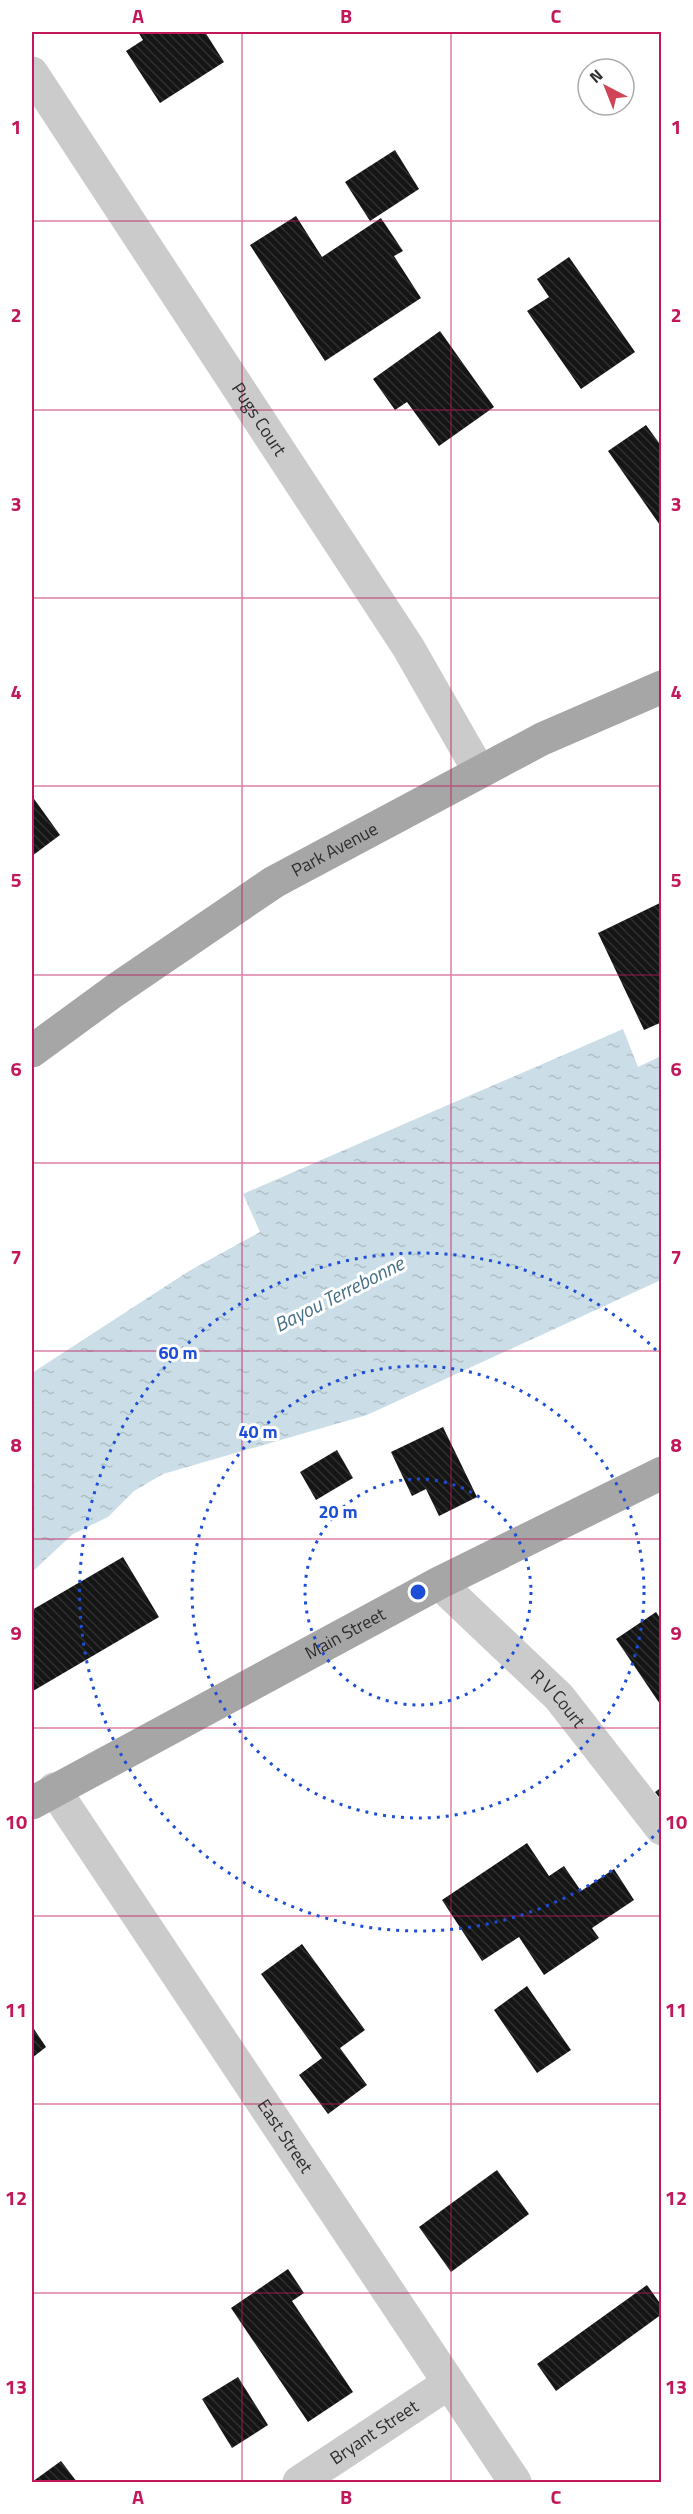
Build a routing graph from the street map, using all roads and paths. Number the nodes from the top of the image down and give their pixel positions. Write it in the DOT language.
graph roads {
  1 [pos="32,73"];
  2 [pos="662,687"];
  3 [pos="479,771"];
  4 [pos="32,1052"];
  5 [pos="662,1473"];
  6 [pos="439,1583"];
  7 [pos="43,1796"];
  8 [pos="662,1828"];
  9 [pos="449,2383"];
  10 [pos="299,2482"];
  11 [pos="515,2482"];
  1 -- 3 [label="street, Pugs Court"];
  2 -- 3 [label="main road, Park Avenue"];
  3 -- 4 [label="main road, Park Avenue"];
  5 -- 6 [label="main road, Main Street"];
  6 -- 7 [label="main road, Main Street"];
  6 -- 8 [label="street, R V Court"];
  7 -- 9 [label="street, East Street"];
  9 -- 10 [label="street, Bryant Street"];
  9 -- 11 [label="street, East Street"];
}
